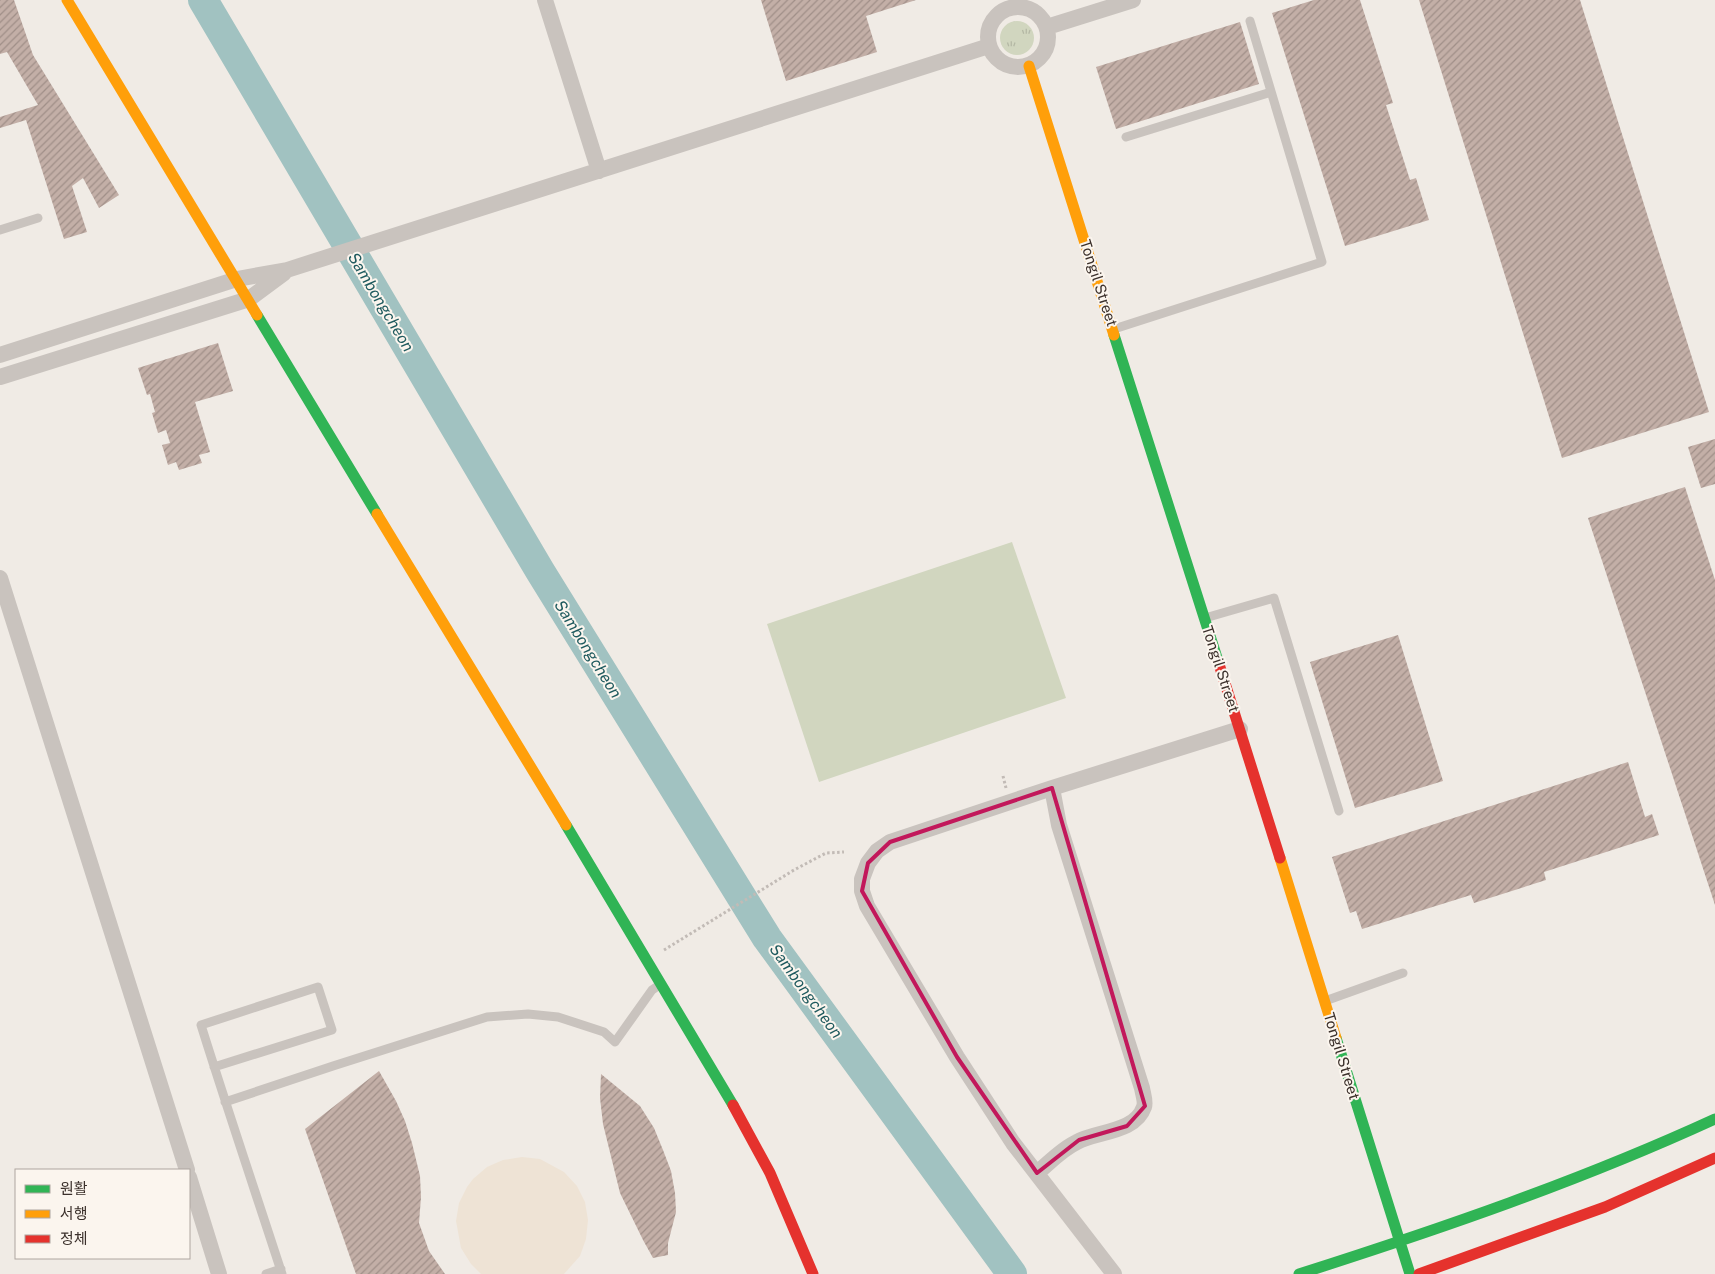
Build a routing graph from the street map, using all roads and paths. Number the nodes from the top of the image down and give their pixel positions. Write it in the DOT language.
graph roads {
  1 [pos="67,0"];
  2 [pos="545,0"];
  3 [pos="1133,0"];
  4 [pos="1011,4"];
  5 [pos="1250,22"];
  6 [pos="1047,27"];
  7 [pos="989,46"];
  8 [pos="1029,66"];
  9 [pos="1270,92"];
  10 [pos="1126,138"];
  11 [pos="599,171"];
  12 [pos="38,218"];
  13 [pos="0,230"];
  14 [pos="287,270"];
  15 [pos="237,279"];
  16 [pos="249,300"];
  17 [pos="1114,330"];
  18 [pos="1,351"];
  19 [pos="0,377"];
  20 [pos="0,578"];
  21 [pos="1205,618"];
  22 [pos="1240,729"];
  23 [pos="1052,788"];
  24 [pos="1339,811"];
  25 [pos="844,852"];
  26 [pos="663,950"];
  27 [pos="1403,973"];
  28 [pos="662,984"];
  29 [pos="1325,1001"];
  30 [pos="214,1067"];
  31 [pos="226,1102"];
  32 [pos="1715,1119"];
  33 [pos="1715,1158"];
  34 [pos="186,1169"];
  35 [pos="1037,1173"];
  36 [pos="190,1180"];
  37 [pos="1399,1242"];
  38 [pos="282,1272"];
  39 [pos="219,1274"];
  40 [pos="266,1274"];
  41 [pos="813,1274"];
  42 [pos="1114,1274"];
  43 [pos="1299,1274"];
  44 [pos="1410,1274"];
  45 [pos="1419,1274"];
  1 -- 15 [label="street"];
  2 -- 11 [label="street"];
  3 -- 6 [label="street"];
  4 -- 6 [label="street"];
  4 -- 7 [label="street"];
  5 -- 9 [label="lane"];
  6 -- 8 [label="street"];
  7 -- 8 [label="street"];
  7 -- 11 [label="street"];
  8 -- 17 [label="street, Tongil Street"];
  9 -- 10 [label="lane"];
  9 -- 17 [label="lane"];
  11 -- 14 [label="street"];
  12 -- 13 [label="lane"];
  14 -- 15 [label="street"];
  14 -- 16 [label="street"];
  15 -- 16 [label="street"];
  15 -- 18 [label="street"];
  16 -- 19 [label="street"];
  16 -- 28 [label="street"];
  17 -- 21 [label="street, Tongil Street"];
  20 -- 34 [label="street"];
  21 -- 22 [label="street, Tongil Street"];
  21 -- 24 [label="lane"];
  22 -- 23 [label="street"];
  22 -- 29 [label="street, Tongil Street"];
  23 -- 35 [label="street"];
  23 -- 35 [label="street"];
  25 -- 26 [label="path"];
  27 -- 29 [label="lane"];
  28 -- 31 [label="lane"];
  28 -- 41 [label="street"];
  29 -- 37 [label="street, Tongil Street"];
  30 -- 30 [label="lane"];
  30 -- 31 [label="lane"];
  31 -- 38 [label="lane"];
  32 -- 37 [label="street"];
  33 -- 45 [label="street"];
  35 -- 42 [label="street"];
  36 -- 39 [label="street"];
  37 -- 43 [label="street"];
  37 -- 44 [label="street, Tongil Street"];
  38 -- 40 [label="lane"];
}
